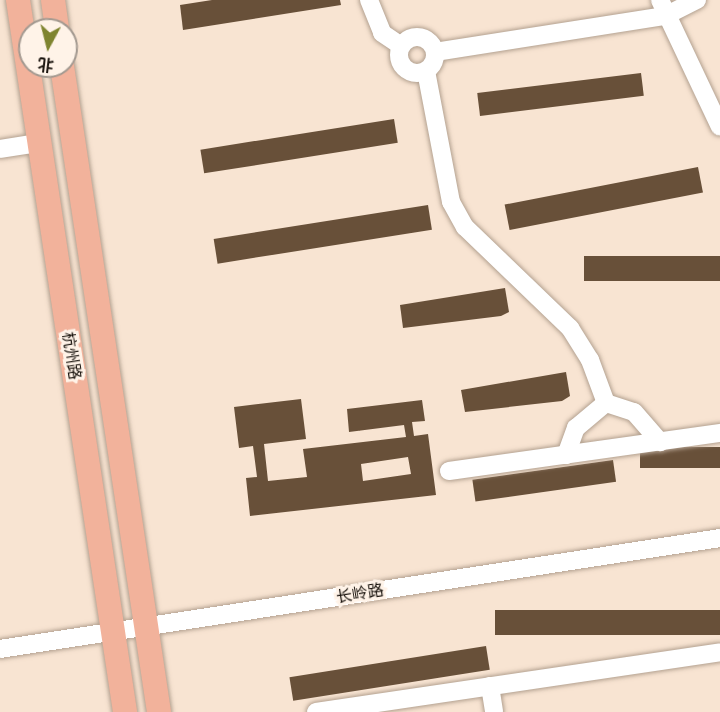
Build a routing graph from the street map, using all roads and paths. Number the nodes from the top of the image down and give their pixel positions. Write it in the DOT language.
graph roads {
  1 [pos="18,0"];
  2 [pos="53,0"];
  3 [pos="369,0"];
  4 [pos="697,0"];
  5 [pos="663,8"];
  6 [pos="55,18"];
  7 [pos="401,46"];
  8 [pos="435,52"];
  9 [pos="426,71"];
  10 [pos="64,78"];
  11 [pos="720,127"];
  12 [pos="39,143"];
  13 [pos="0,149"];
  14 [pos="606,403"];
  15 [pos="720,433"];
  16 [pos="660,441"];
  17 [pos="566,455"];
  18 [pos="449,471"];
  19 [pos="720,538"];
  20 [pos="146,627"];
  21 [pos="113,633"];
  22 [pos="0,649"];
  23 [pos="720,652"];
  24 [pos="490,686"];
  25 [pos="125,712"];
  26 [pos="159,712"];
  27 [pos="316,712"];
  28 [pos="494,712"];
  1 -- 12 [label="main road, 杭州路"];
  2 -- 6 [label="main road"];
  3 -- 7 [label="street"];
  4 -- 5 [label="street"];
  5 -- 8 [label="street"];
  5 -- 11 [label="street"];
  7 -- 8 [label="street"];
  7 -- 9 [label="street"];
  8 -- 9 [label="street"];
  9 -- 14 [label="street"];
  10 -- 20 [label="main road, 杭州路"];
  12 -- 13 [label="street"];
  12 -- 21 [label="main road, 杭州路"];
  14 -- 16 [label="street"];
  14 -- 17 [label="street"];
  15 -- 16 [label="street"];
  16 -- 17 [label="street"];
  17 -- 18 [label="street"];
  19 -- 20 [label="street, 长岭路"];
  20 -- 21 [label="street, 长岭路"];
  20 -- 26 [label="main road, 杭州路"];
  21 -- 22 [label="street, 长岭路"];
  21 -- 25 [label="main road, 杭州路"];
  23 -- 24 [label="street"];
  24 -- 27 [label="street"];
  24 -- 28 [label="street"];
}
